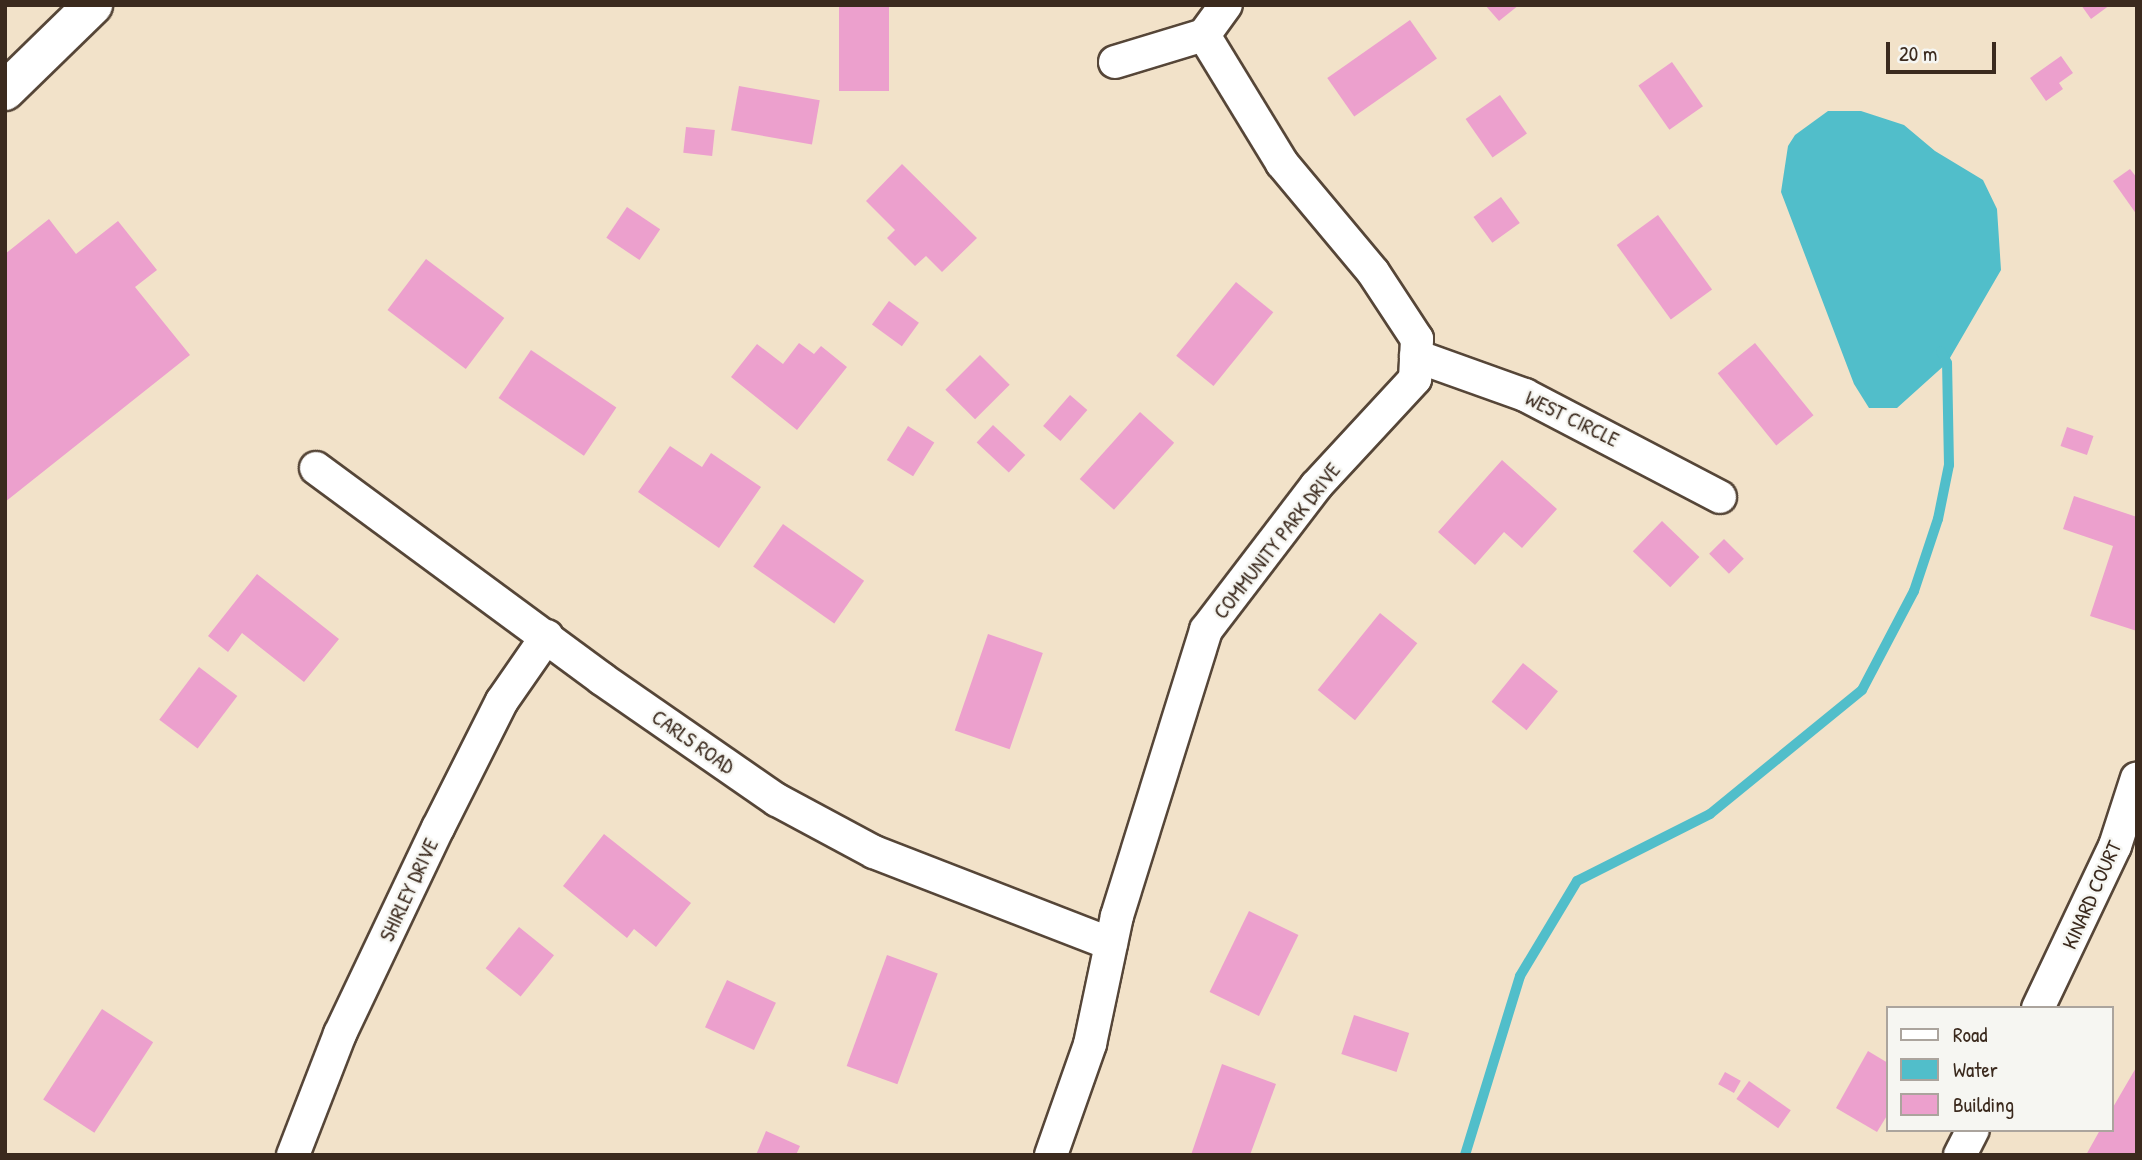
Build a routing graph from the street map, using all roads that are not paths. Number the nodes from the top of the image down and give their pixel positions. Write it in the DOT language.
graph roads {
  1 [pos="93,5"];
  2 [pos="1226,5"];
  3 [pos="1204,36"];
  4 [pos="1115,62"];
  5 [pos="5,91"];
  6 [pos="1416,356"];
  7 [pos="316,468"];
  8 [pos="1720,496"];
  9 [pos="547,636"];
  10 [pos="2137,778"];
  11 [pos="1111,944"];
  12 [pos="2039,1006"];
  13 [pos="1972,1132"];
  14 [pos="293,1155"];
  15 [pos="1051,1155"];
  16 [pos="1960,1155"];
  1 -- 5 [label="street"];
  2 -- 3 [label="street"];
  3 -- 4 [label="street"];
  3 -- 6 [label="street"];
  6 -- 8 [label="street, WEST CIRCLE"];
  6 -- 11 [label="street, COMMUNITY PARK DRIVE"];
  7 -- 9 [label="street, CARLS ROAD"];
  9 -- 11 [label="street, CARLS ROAD"];
  9 -- 14 [label="street, SHIRLEY DRIVE"];
  10 -- 12 [label="street, KINARD COURT"];
  11 -- 15 [label="street, COMMUNITY PARK DRIVE"];
  13 -- 16 [label="street"];
}
